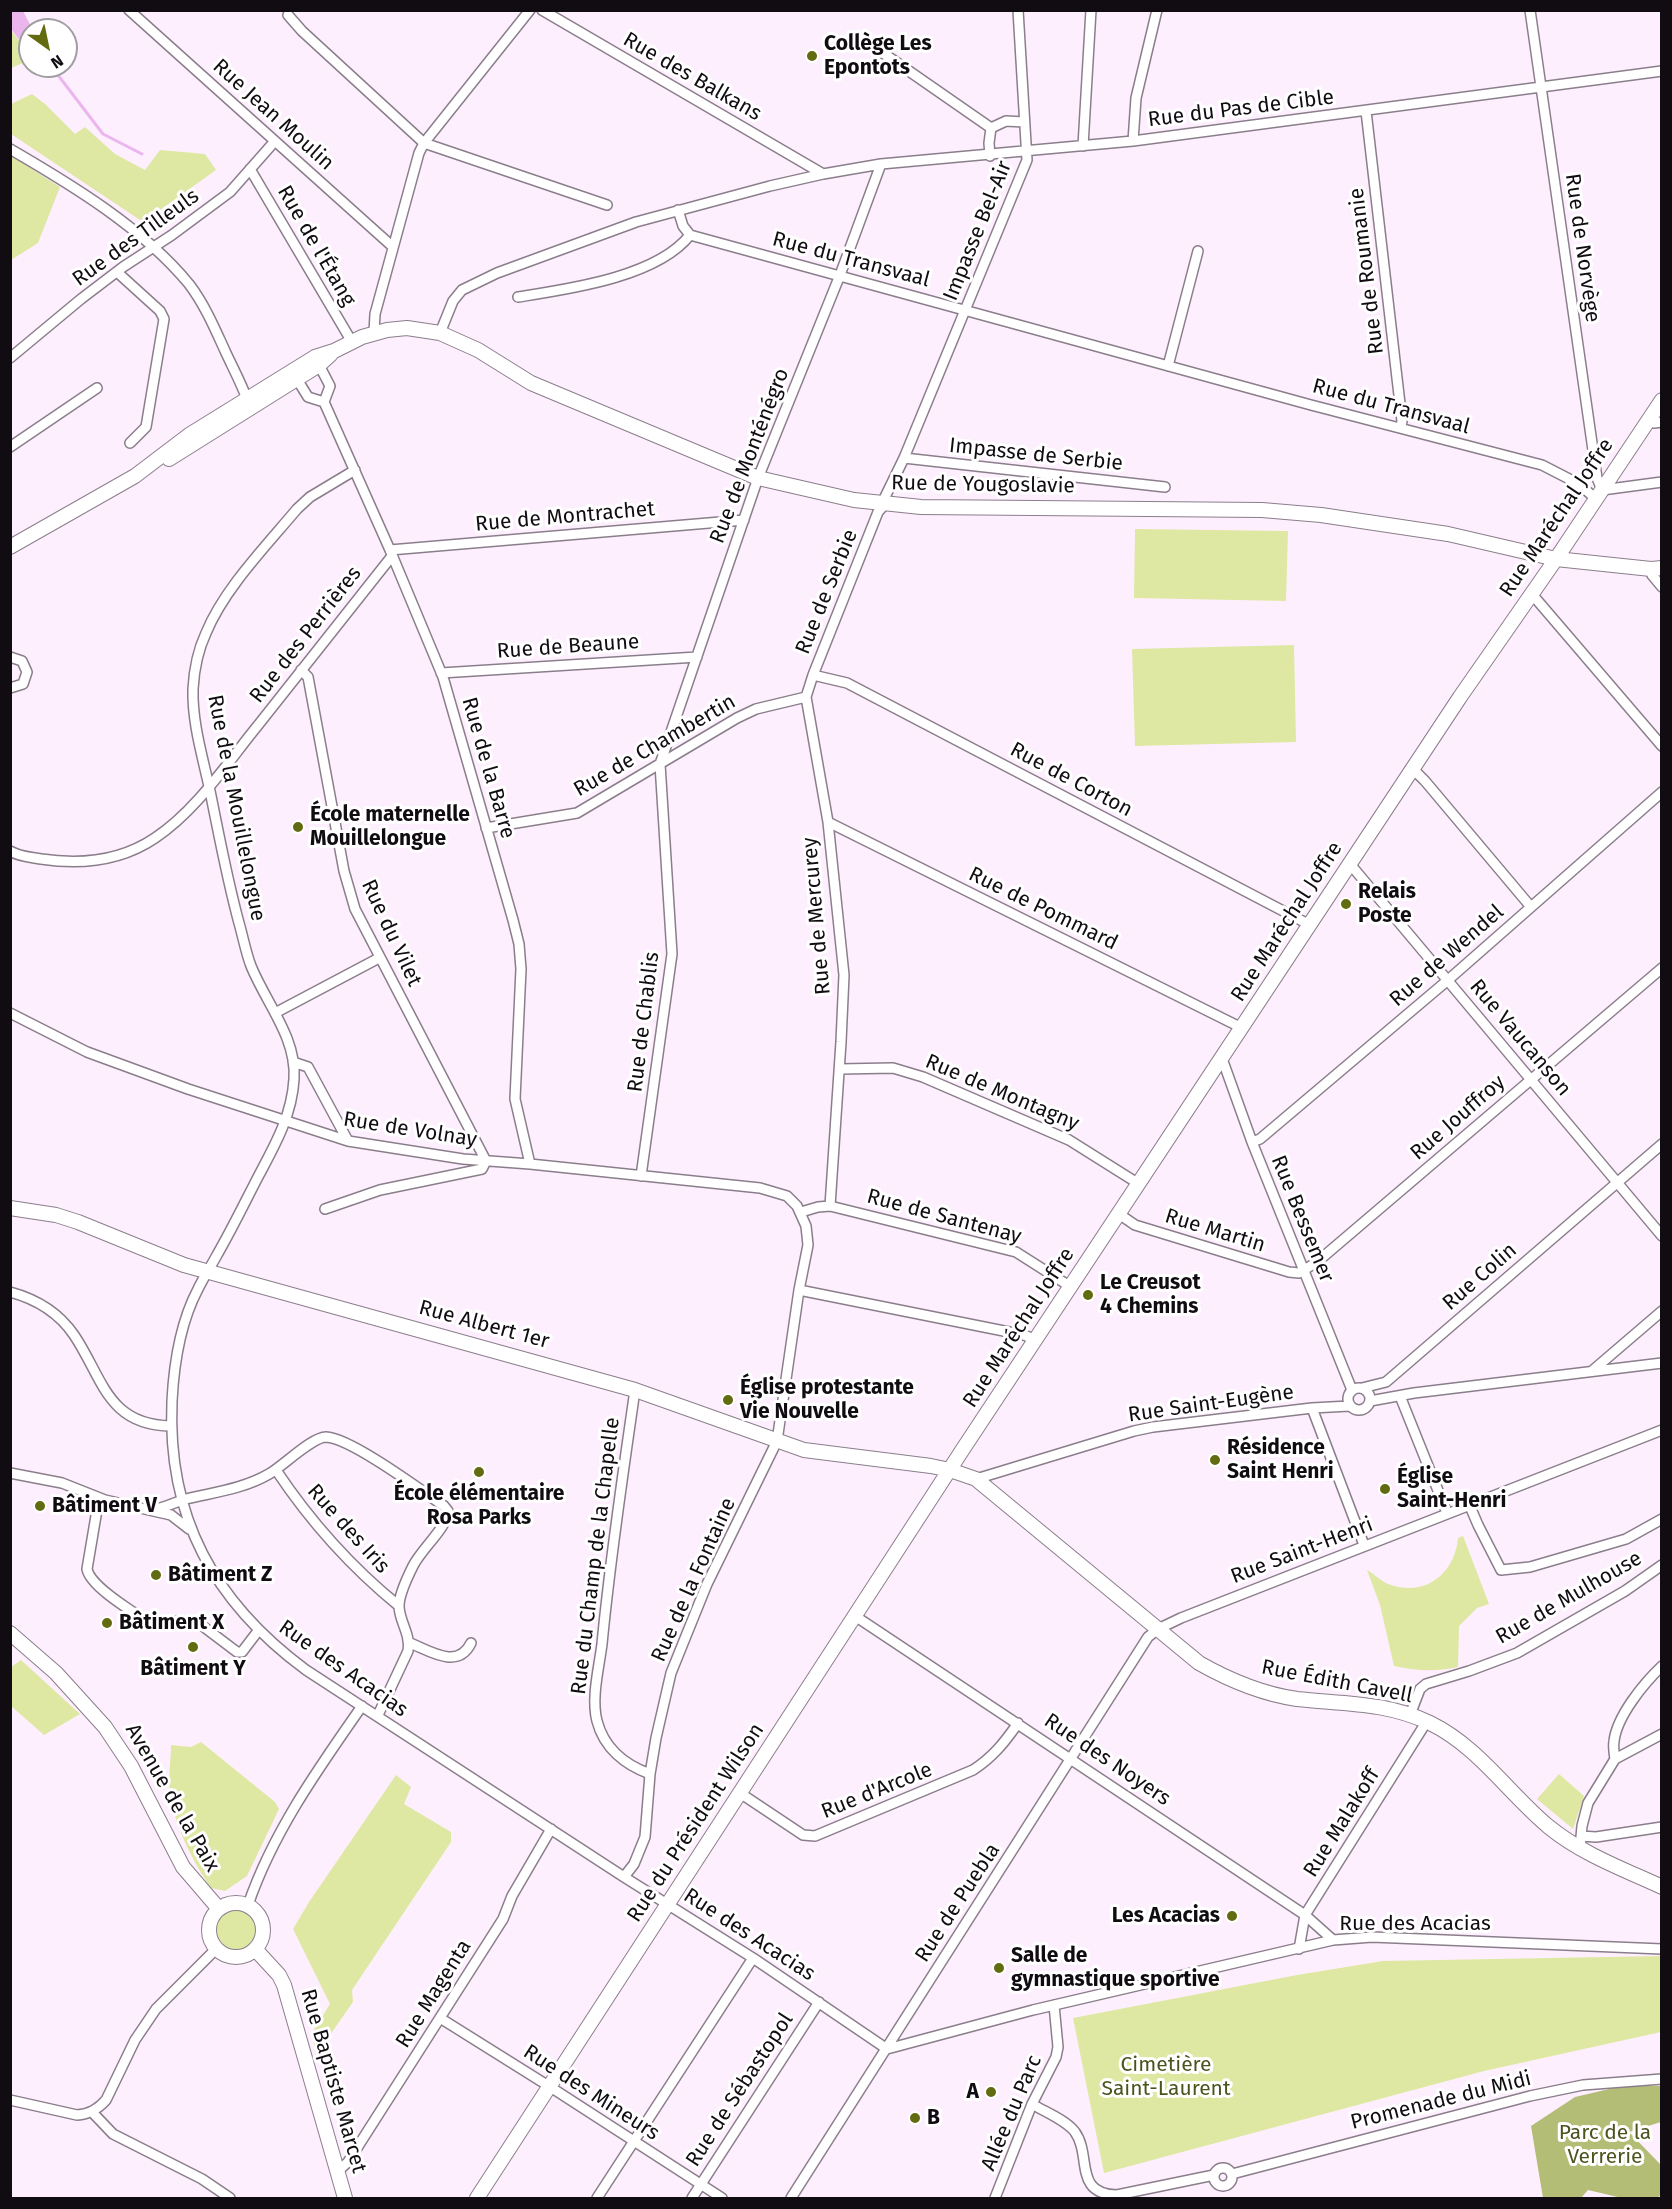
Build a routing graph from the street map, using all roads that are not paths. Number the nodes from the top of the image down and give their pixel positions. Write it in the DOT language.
graph roads {
  1 [pos="129,10"];
  2 [pos="530,10"];
  3 [pos="542,10"];
  4 [pos="1091,10"];
  5 [pos="1156,10"];
  6 [pos="1530,10"];
  7 [pos="1017,11"];
  8 [pos="288,15"];
  9 [pos="883,52"];
  10 [pos="1662,71"];
  11 [pos="1541,87"];
  12 [pos="1366,111"];
  13 [pos="1024,122"];
  14 [pos="991,128"];
  15 [pos="275,141"];
  16 [pos="1134,141"];
  17 [pos="424,143"];
  18 [pos="1083,146"];
  19 [pos="10,148"];
  20 [pos="1028,152"];
  21 [pos="990,156"];
  22 [pos="881,164"];
  23 [pos="250,169"];
  24 [pos="823,174"];
  25 [pos="607,204"];
  26 [pos="678,210"];
  27 [pos="690,235"];
  28 [pos="393,247"];
  29 [pos="153,248"];
  30 [pos="1198,251"];
  31 [pos="117,272"];
  32 [pos="840,275"];
  33 [pos="518,297"];
  34 [pos="965,310"];
  35 [pos="374,333"];
  36 [pos="440,333"];
  37 [pos="352,342"];
  38 [pos="10,358"];
  39 [pos="317,361"];
  40 [pos="1168,366"];
  41 [pos="294,375"];
  42 [pos="97,388"];
  43 [pos="247,399"];
  44 [pos="1662,400"];
  45 [pos="324,402"];
  46 [pos="238,416"];
  47 [pos="1655,421"];
  48 [pos="1401,427"];
  49 [pos="130,443"];
  50 [pos="10,447"];
  51 [pos="904,458"];
  52 [pos="355,471"];
  53 [pos="135,476"];
  54 [pos="758,478"];
  55 [pos="1662,482"];
  56 [pos="1165,487"];
  57 [pos="1599,495"];
  58 [pos="885,504"];
  59 [pos="744,520"];
  60 [pos="10,547"];
  61 [pos="391,553"];
  62 [pos="1556,559"];
  63 [pos="1656,568"];
  64 [pos="1662,587"];
  65 [pos="1531,593"];
  66 [pos="10,657"];
  67 [pos="697,657"];
  68 [pos="301,670"];
  69 [pos="441,673"];
  70 [pos="813,675"];
  71 [pos="10,688"];
  72 [pos="806,697"];
  73 [pos="1662,746"];
  74 [pos="660,764"];
  75 [pos="1413,769"];
  76 [pos="209,787"];
  77 [pos="1662,792"];
  78 [pos="828,822"];
  79 [pos="486,828"];
  80 [pos="10,851"];
  81 [pos="1350,864"];
  82 [pos="1530,907"];
  83 [pos="1310,925"];
  84 [pos="379,958"];
  85 [pos="1662,968"];
  86 [pos="1448,980"];
  87 [pos="10,1013"];
  88 [pos="275,1013"];
  89 [pos="1242,1028"];
  90 [pos="292,1062"];
  91 [pos="1220,1062"];
  92 [pos="840,1069"];
  93 [pos="1531,1079"];
  94 [pos="286,1122"];
  95 [pos="348,1141"];
  96 [pos="1252,1142"];
  97 [pos="1662,1144"];
  98 [pos="486,1161"];
  99 [pos="530,1164"];
  100 [pos="641,1176"];
  101 [pos="1617,1183"];
  102 [pos="1139,1184"];
  103 [pos="830,1206"];
  104 [pos="10,1208"];
  105 [pos="325,1209"];
  106 [pos="801,1212"];
  107 [pos="1119,1214"];
  108 [pos="1662,1236"];
  109 [pos="1304,1271"];
  110 [pos="208,1272"];
  111 [pos="1071,1287"];
  112 [pos="799,1290"];
  113 [pos="10,1292"];
  114 [pos="1662,1311"];
  115 [pos="1036,1340"];
  116 [pos="1662,1363"];
  117 [pos="1592,1371"];
  118 [pos="1362,1388"];
  119 [pos="635,1389"];
  120 [pos="1352,1390"];
  121 [pos="1400,1396"];
  122 [pos="1370,1401"];
  123 [pos="1349,1406"];
  124 [pos="1312,1408"];
  125 [pos="171,1426"];
  126 [pos="1662,1430"];
  127 [pos="777,1441"];
  128 [pos="276,1470"];
  129 [pos="950,1470"];
  130 [pos="10,1473"];
  131 [pos="976,1479"];
  132 [pos="99,1498"];
  133 [pos="183,1500"];
  134 [pos="1469,1504"];
  135 [pos="152,1510"];
  136 [pos="1447,1513"];
  137 [pos="1662,1519"];
  138 [pos="192,1531"];
  139 [pos="1365,1545"];
  140 [pos="1662,1565"];
  141 [pos="399,1606"];
  142 [pos="855,1616"];
  143 [pos="1158,1629"];
  144 [pos="258,1631"];
  145 [pos="10,1634"];
  146 [pos="410,1643"];
  147 [pos="471,1643"];
  148 [pos="1662,1666"];
  149 [pos="362,1706"];
  150 [pos="378,1715"];
  151 [pos="1410,1715"];
  152 [pos="1427,1721"];
  153 [pos="1018,1723"];
  154 [pos="1662,1734"];
  155 [pos="1072,1758"];
  156 [pos="1614,1760"];
  157 [pos="650,1774"];
  158 [pos="740,1793"];
  159 [pos="1662,1827"];
  160 [pos="551,1829"];
  161 [pos="1581,1842"];
  162 [pos="624,1877"];
  163 [pos="1662,1887"];
  164 [pos="668,1904"];
  165 [pos="248,1905"];
  166 [pos="219,1909"];
  167 [pos="1305,1915"];
  168 [pos="1333,1941"];
  169 [pos="217,1948"];
  170 [pos="255,1949"];
  171 [pos="1299,1949"];
  172 [pos="1662,1949"];
  173 [pos="753,1958"];
  174 [pos="819,2002"];
  175 [pos="1054,2005"];
  176 [pos="440,2018"];
  177 [pos="887,2049"];
  178 [pos="1662,2079"];
  179 [pos="550,2086"];
  180 [pos="10,2100"];
  181 [pos="1032,2104"];
  182 [pos="92,2112"];
  183 [pos="634,2142"];
  184 [pos="338,2171"];
  185 [pos="1232,2174"];
  186 [pos="1214,2175"];
  187 [pos="701,2184"];
  188 [pos="230,2199"];
  189 [pos="345,2199"];
  190 [pos="477,2199"];
  191 [pos="597,2199"];
  192 [pos="692,2199"];
  193 [pos="722,2199"];
  194 [pos="791,2199"];
  195 [pos="995,2199"];
  1 -- 15 [label="street, Rue Jean Moulin"];
  2 -- 17 [label="street"];
  3 -- 24 [label="street, Rue des Balkans"];
  4 -- 18 [label="street"];
  5 -- 16 [label="street"];
  6 -- 11 [label="street, Rue de Norvège"];
  7 -- 13 [label="street"];
  8 -- 17 [label="street"];
  9 -- 14 [label="street, Impasse Bel-Air"];
  10 -- 11 [label="street, Rue du Pas de Cible"];
  11 -- 12 [label="street, Rue du Pas de Cible"];
  11 -- 57 [label="street, Rue de Norvège"];
  12 -- 16 [label="street, Rue du Pas de Cible"];
  12 -- 48 [label="street, Rue de Roumanie"];
  13 -- 14 [label="street, Impasse Bel-Air"];
  13 -- 20 [label="street, Impasse Bel-Air"];
  14 -- 21 [label="street"];
  15 -- 23 [label="street, Rue des Tilleuls"];
  15 -- 28 [label="street, Rue Jean Moulin"];
  16 -- 18 [label="street, Rue du Pas de Cible"];
  17 -- 25 [label="street"];
  17 -- 28 [label="street"];
  18 -- 20 [label="street, Rue du Pas de Cible"];
  19 -- 29 [label="street"];
  20 -- 21 [label="street, Rue du Pas de Cible"];
  20 -- 34 [label="street, Impasse Bel-Air"];
  21 -- 22 [label="street, Rue du Pas de Cible"];
  22 -- 24 [label="street, Rue du Pas de Cible"];
  22 -- 32 [label="street, Rue de Monténégro"];
  23 -- 29 [label="street, Rue des Tilleuls"];
  23 -- 37 [label="street, Rue de l'Étang"];
  24 -- 26 [label="street, Rue du Pas de Cible"];
  26 -- 27 [label="street"];
  26 -- 36 [label="street, Rue du Pas de Cible"];
  27 -- 32 [label="street, Rue du Transvaal"];
  27 -- 33 [label="street"];
  28 -- 35 [label="street"];
  29 -- 31 [label="street, Rue des Tilleuls"];
  29 -- 43 [label="street"];
  30 -- 40 [label="street"];
  31 -- 38 [label="street, Rue des Tilleuls"];
  31 -- 49 [label="street"];
  32 -- 34 [label="street, Rue du Transvaal"];
  32 -- 54 [label="street, Rue de Monténégro"];
  34 -- 40 [label="street, Rue du Transvaal"];
  34 -- 51 [label="street, Impasse Bel-Air"];
  35 -- 36 [label="main road, Rue de Yougoslavie"];
  35 -- 37 [label="main road, Rue de Yougoslavie"];
  36 -- 54 [label="main road, Rue de Yougoslavie"];
  37 -- 39 [label="main road, Rue de Yougoslavie"];
  39 -- 41 [label="main road, Rue de Yougoslavie"];
  39 -- 45 [label="street, Rue de la Barre"];
  40 -- 48 [label="street, Rue du Transvaal"];
  41 -- 43 [label="main road"];
  41 -- 45 [label="street"];
  41 -- 46 [label="main road"];
  42 -- 50 [label="street"];
  43 -- 46 [label="street"];
  43 -- 53 [label="main road"];
  44 -- 47 [label="main road, Rue Maréchal Joffre"];
  45 -- 52 [label="street, Rue de la Barre"];
  46 -- 53 [label="main road"];
  47 -- 57 [label="main road, Rue Maréchal Joffre"];
  48 -- 57 [label="street, Rue du Transvaal"];
  51 -- 56 [label="street, Impasse de Serbie"];
  51 -- 58 [label="street, Impasse Bel-Air"];
  52 -- 61 [label="street, Rue de la Barre"];
  52 -- 76 [label="street, Rue de la Mouillelongue"];
  53 -- 60 [label="main road"];
  54 -- 58 [label="main road, Rue de Yougoslavie"];
  54 -- 59 [label="street, Rue de Monténégro"];
  55 -- 57 [label="street"];
  57 -- 62 [label="main road, Rue Maréchal Joffre"];
  58 -- 62 [label="main road, Rue de Yougoslavie"];
  58 -- 70 [label="street, Rue de Serbie"];
  59 -- 61 [label="street, Rue de Montrachet"];
  59 -- 67 [label="street, Rue de Monténégro"];
  61 -- 68 [label="street, Rue des Perrières"];
  61 -- 69 [label="street, Rue de la Barre"];
  62 -- 63 [label="main road, Rue de Yougoslavie"];
  62 -- 65 [label="main road, Rue Maréchal Joffre"];
  63 -- 64 [label="street"];
  65 -- 73 [label="street"];
  65 -- 75 [label="main road, Rue Maréchal Joffre"];
  66 -- 71 [label="street"];
  67 -- 69 [label="street, Rue de Beaune"];
  67 -- 74 [label="street, Rue de Monténégro"];
  68 -- 76 [label="street, Rue des Perrières"];
  68 -- 84 [label="street, Rue du Vilet"];
  69 -- 79 [label="street, Rue de la Barre"];
  70 -- 72 [label="street, Rue de Serbie"];
  70 -- 83 [label="street, Rue de Corton"];
  72 -- 74 [label="street, Rue de Chambertin"];
  72 -- 78 [label="street, Rue de Mercurey"];
  74 -- 79 [label="street, Rue de Chambertin"];
  74 -- 100 [label="street, Rue de Chablis"];
  75 -- 81 [label="main road, Rue Maréchal Joffre"];
  75 -- 82 [label="street"];
  76 -- 80 [label="street, Rue des Perrières"];
  76 -- 88 [label="street, Rue de la Mouillelongue"];
  77 -- 82 [label="street, Rue de Wendel"];
  78 -- 89 [label="street, Rue de Pommard"];
  78 -- 92 [label="street, Rue de Mercurey"];
  79 -- 99 [label="street, Rue de la Barre"];
  81 -- 83 [label="main road, Rue Maréchal Joffre"];
  81 -- 86 [label="street, Rue Vaucanson"];
  82 -- 86 [label="street, Rue de Wendel"];
  83 -- 89 [label="main road, Rue Maréchal Joffre"];
  84 -- 88 [label="street"];
  84 -- 98 [label="street, Rue du Vilet"];
  85 -- 93 [label="street, Rue Jouffroy"];
  86 -- 93 [label="street, Rue Vaucanson"];
  86 -- 96 [label="street, Rue de Wendel"];
  87 -- 94 [label="street, Rue de Volnay"];
  88 -- 90 [label="street, Rue de la Mouillelongue"];
  89 -- 91 [label="main road, Rue Maréchal Joffre"];
  90 -- 94 [label="street, Rue de la Mouillelongue"];
  90 -- 95 [label="street"];
  91 -- 96 [label="street, Rue Bessemer"];
  91 -- 102 [label="main road, Rue Maréchal Joffre"];
  92 -- 102 [label="street, Rue de Montagny"];
  92 -- 103 [label="street, Rue de Mercurey"];
  93 -- 101 [label="street, Rue Vaucanson"];
  93 -- 109 [label="street, Rue Jouffroy"];
  94 -- 95 [label="street, Rue de Volnay"];
  94 -- 110 [label="street, Rue de la Mouillelongue"];
  95 -- 98 [label="street, Rue de Volnay"];
  96 -- 109 [label="street, Rue Bessemer"];
  97 -- 101 [label="street, Rue Colin"];
  98 -- 99 [label="street, Rue de Volnay"];
  98 -- 105 [label="street"];
  99 -- 100 [label="street, Rue de Volnay"];
  100 -- 106 [label="street, Rue de Volnay"];
  101 -- 108 [label="street, Rue Vaucanson"];
  101 -- 118 [label="street, Rue Colin"];
  102 -- 107 [label="main road, Rue Maréchal Joffre"];
  103 -- 106 [label="street, Rue de Santenay"];
  103 -- 111 [label="street, Rue de Santenay"];
  104 -- 110 [label="main road, Rue Albert 1er"];
  106 -- 112 [label="street, Rue de Volnay"];
  107 -- 109 [label="street, Rue Martin"];
  107 -- 111 [label="main road, Rue Maréchal Joffre"];
  109 -- 120 [label="street, Rue Bessemer"];
  110 -- 119 [label="main road, Rue Albert 1er"];
  110 -- 125 [label="street, Rue des Acacias"];
  111 -- 115 [label="main road, Rue Maréchal Joffre"];
  112 -- 115 [label="street"];
  112 -- 127 [label="street, Rue de la Fontaine"];
  113 -- 125 [label="street"];
  114 -- 117 [label="street"];
  115 -- 129 [label="main road, Rue Maréchal Joffre"];
  116 -- 117 [label="street"];
  117 -- 121 [label="street"];
  118 -- 120 [label="street"];
  118 -- 122 [label="street"];
  119 -- 127 [label="main road, Rue Albert 1er"];
  119 -- 157 [label="street, Rue du Champ de la Chapelle"];
  120 -- 123 [label="street"];
  121 -- 122 [label="street"];
  121 -- 136 [label="street"];
  122 -- 123 [label="street"];
  123 -- 124 [label="street, Rue Saint-Eugène"];
  124 -- 131 [label="street, Rue Saint-Eugène"];
  124 -- 139 [label="street"];
  125 -- 133 [label="street, Rue des Acacias"];
  126 -- 134 [label="street, Rue Saint-Henri"];
  127 -- 129 [label="main road, Rue Albert 1er"];
  127 -- 157 [label="street, Rue de la Fontaine"];
  128 -- 133 [label="street"];
  128 -- 141 [label="street, Rue des Iris"];
  128 -- 141 [label="street"];
  129 -- 131 [label="main road, Rue Édith Cavell"];
  129 -- 142 [label="main road, Rue du Président Wilson"];
  130 -- 132 [label="street"];
  131 -- 143 [label="main road, Rue Édith Cavell"];
  132 -- 135 [label="street"];
  132 -- 144 [label="street"];
  133 -- 135 [label="street"];
  133 -- 138 [label="street, Rue des Acacias"];
  134 -- 136 [label="street, Rue Saint-Henri"];
  134 -- 137 [label="street"];
  135 -- 138 [label="street"];
  136 -- 139 [label="street, Rue Saint-Henri"];
  138 -- 144 [label="street, Rue des Acacias"];
  139 -- 143 [label="street, Rue Saint-Henri"];
  140 -- 151 [label="street, Rue de Mulhouse"];
  141 -- 146 [label="street"];
  142 -- 153 [label="street, Rue des Noyers"];
  142 -- 158 [label="main road, Rue du Président Wilson"];
  143 -- 151 [label="main road, Rue Édith Cavell"];
  143 -- 155 [label="street, Rue de Puebla"];
  144 -- 149 [label="street, Rue des Acacias"];
  145 -- 166 [label="main road, Avenue de la Paix"];
  146 -- 147 [label="street"];
  146 -- 150 [label="street"];
  148 -- 156 [label="street"];
  149 -- 150 [label="street, Rue des Acacias"];
  149 -- 165 [label="street"];
  150 -- 160 [label="street, Rue des Acacias"];
  151 -- 152 [label="main road, Rue Édith Cavell"];
  152 -- 161 [label="main road, Rue Édith Cavell"];
  152 -- 167 [label="street, Rue Malakoff"];
  153 -- 155 [label="street, Rue des Noyers"];
  153 -- 158 [label="street, Rue d'Arcole"];
  154 -- 156 [label="street"];
  155 -- 167 [label="street, Rue des Noyers"];
  155 -- 177 [label="street, Rue de Puebla"];
  156 -- 161 [label="street"];
  157 -- 162 [label="street, Rue de la Fontaine"];
  158 -- 164 [label="main road, Rue du Président Wilson"];
  159 -- 161 [label="street"];
  160 -- 162 [label="street, Rue des Acacias"];
  160 -- 176 [label="street, Rue Magenta"];
  161 -- 163 [label="main road, Rue Édith Cavell"];
  162 -- 164 [label="street, Rue des Acacias"];
  164 -- 173 [label="street, Rue des Acacias"];
  164 -- 179 [label="main road, Rue du Président Wilson"];
  165 -- 166 [label="main road"];
  165 -- 170 [label="main road"];
  166 -- 169 [label="main road"];
  167 -- 168 [label="street, Rue des Noyers"];
  167 -- 171 [label="street, Rue Malakoff"];
  168 -- 171 [label="street, Rue des Acacias"];
  168 -- 172 [label="street, Rue des Acacias"];
  169 -- 170 [label="main road"];
  169 -- 182 [label="street"];
  170 -- 184 [label="main road, Rue Baptiste Marcet"];
  171 -- 175 [label="street, Rue des Acacias"];
  173 -- 174 [label="street, Rue des Acacias"];
  173 -- 183 [label="street"];
  174 -- 177 [label="street, Rue des Acacias"];
  174 -- 187 [label="street, Rue de Sébastopol"];
  175 -- 177 [label="street, Rue des Acacias"];
  175 -- 181 [label="street, Allée du Parc"];
  176 -- 179 [label="street, Rue des Mineurs"];
  176 -- 184 [label="street, Rue Magenta"];
  177 -- 194 [label="street, Rue de Puebla"];
  178 -- 185 [label="street, Promenade du Midi"];
  179 -- 183 [label="street, Rue des Mineurs"];
  179 -- 190 [label="main road, Rue du Président Wilson"];
  180 -- 182 [label="street"];
  181 -- 186 [label="street"];
  181 -- 195 [label="street, Allée du Parc"];
  182 -- 188 [label="street"];
  183 -- 187 [label="street, Rue des Mineurs"];
  183 -- 191 [label="street"];
  184 -- 189 [label="main road, Rue Baptiste Marcet"];
  185 -- 186 [label="street"];
  185 -- 186 [label="street"];
  187 -- 192 [label="street, Rue de Sébastopol"];
  187 -- 193 [label="street, Rue des Mineurs"];
}
